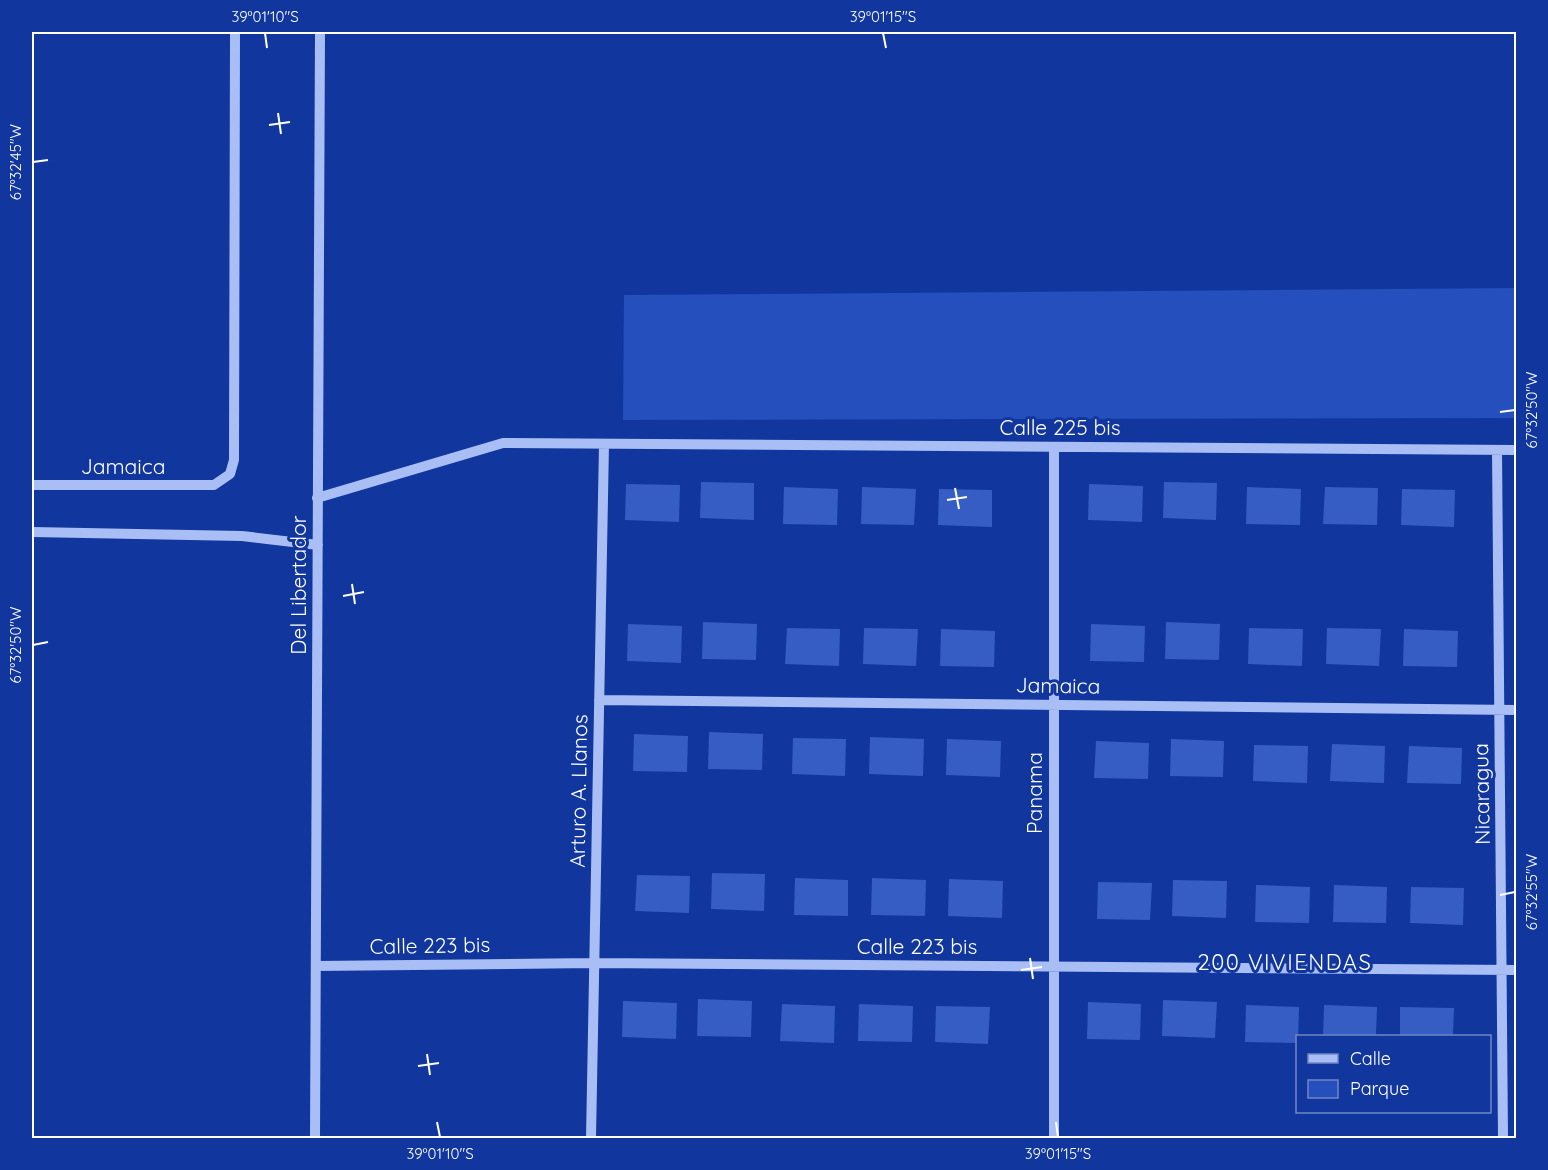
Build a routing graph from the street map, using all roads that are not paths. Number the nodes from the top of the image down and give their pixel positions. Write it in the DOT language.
graph roads {
  1 [pos="235,32"];
  2 [pos="320,32"];
  3 [pos="604,444"];
  4 [pos="1054,447"];
  5 [pos="1497,450"];
  6 [pos="1516,450"];
  7 [pos="32,485"];
  8 [pos="317,498"];
  9 [pos="32,532"];
  10 [pos="318,545"];
  11 [pos="599,700"];
  12 [pos="1054,705"];
  13 [pos="1499,710"];
  14 [pos="1516,710"];
  15 [pos="594,963"];
  16 [pos="316,966"];
  17 [pos="1054,966"];
  18 [pos="1502,970"];
  19 [pos="1516,970"];
  20 [pos="315,1138"];
  21 [pos="591,1138"];
  22 [pos="1054,1138"];
  23 [pos="1503,1138"];
  1 -- 7 [label="street, Jamaica"];
  2 -- 8 [label="street, Del Libertador"];
  3 -- 4 [label="street, Calle 225 bis"];
  3 -- 8 [label="street, Calle 225 bis"];
  3 -- 11 [label="street, Arturo A. Llanos"];
  4 -- 5 [label="street, Calle 225 bis"];
  4 -- 12 [label="street, Panama"];
  5 -- 6 [label="street, Calle 225 bis"];
  5 -- 13 [label="street, Nicaragua"];
  8 -- 10 [label="street, Del Libertador"];
  9 -- 10 [label="street"];
  10 -- 16 [label="street, Del Libertador"];
  11 -- 12 [label="street, Jamaica"];
  11 -- 15 [label="street, Arturo A. Llanos"];
  12 -- 13 [label="street, Jamaica"];
  12 -- 17 [label="street, Panama"];
  13 -- 14 [label="street, Jamaica"];
  13 -- 18 [label="street, Nicaragua"];
  15 -- 16 [label="street, Calle 223 bis"];
  15 -- 17 [label="street, Calle 223 bis"];
  15 -- 21 [label="street, Arturo A. Llanos"];
  16 -- 20 [label="street, Del Libertador"];
  17 -- 18 [label="street, Calle 223 bis"];
  17 -- 22 [label="street, Panama"];
  18 -- 19 [label="street, Calle 223 bis"];
  18 -- 23 [label="street, Nicaragua"];
}
